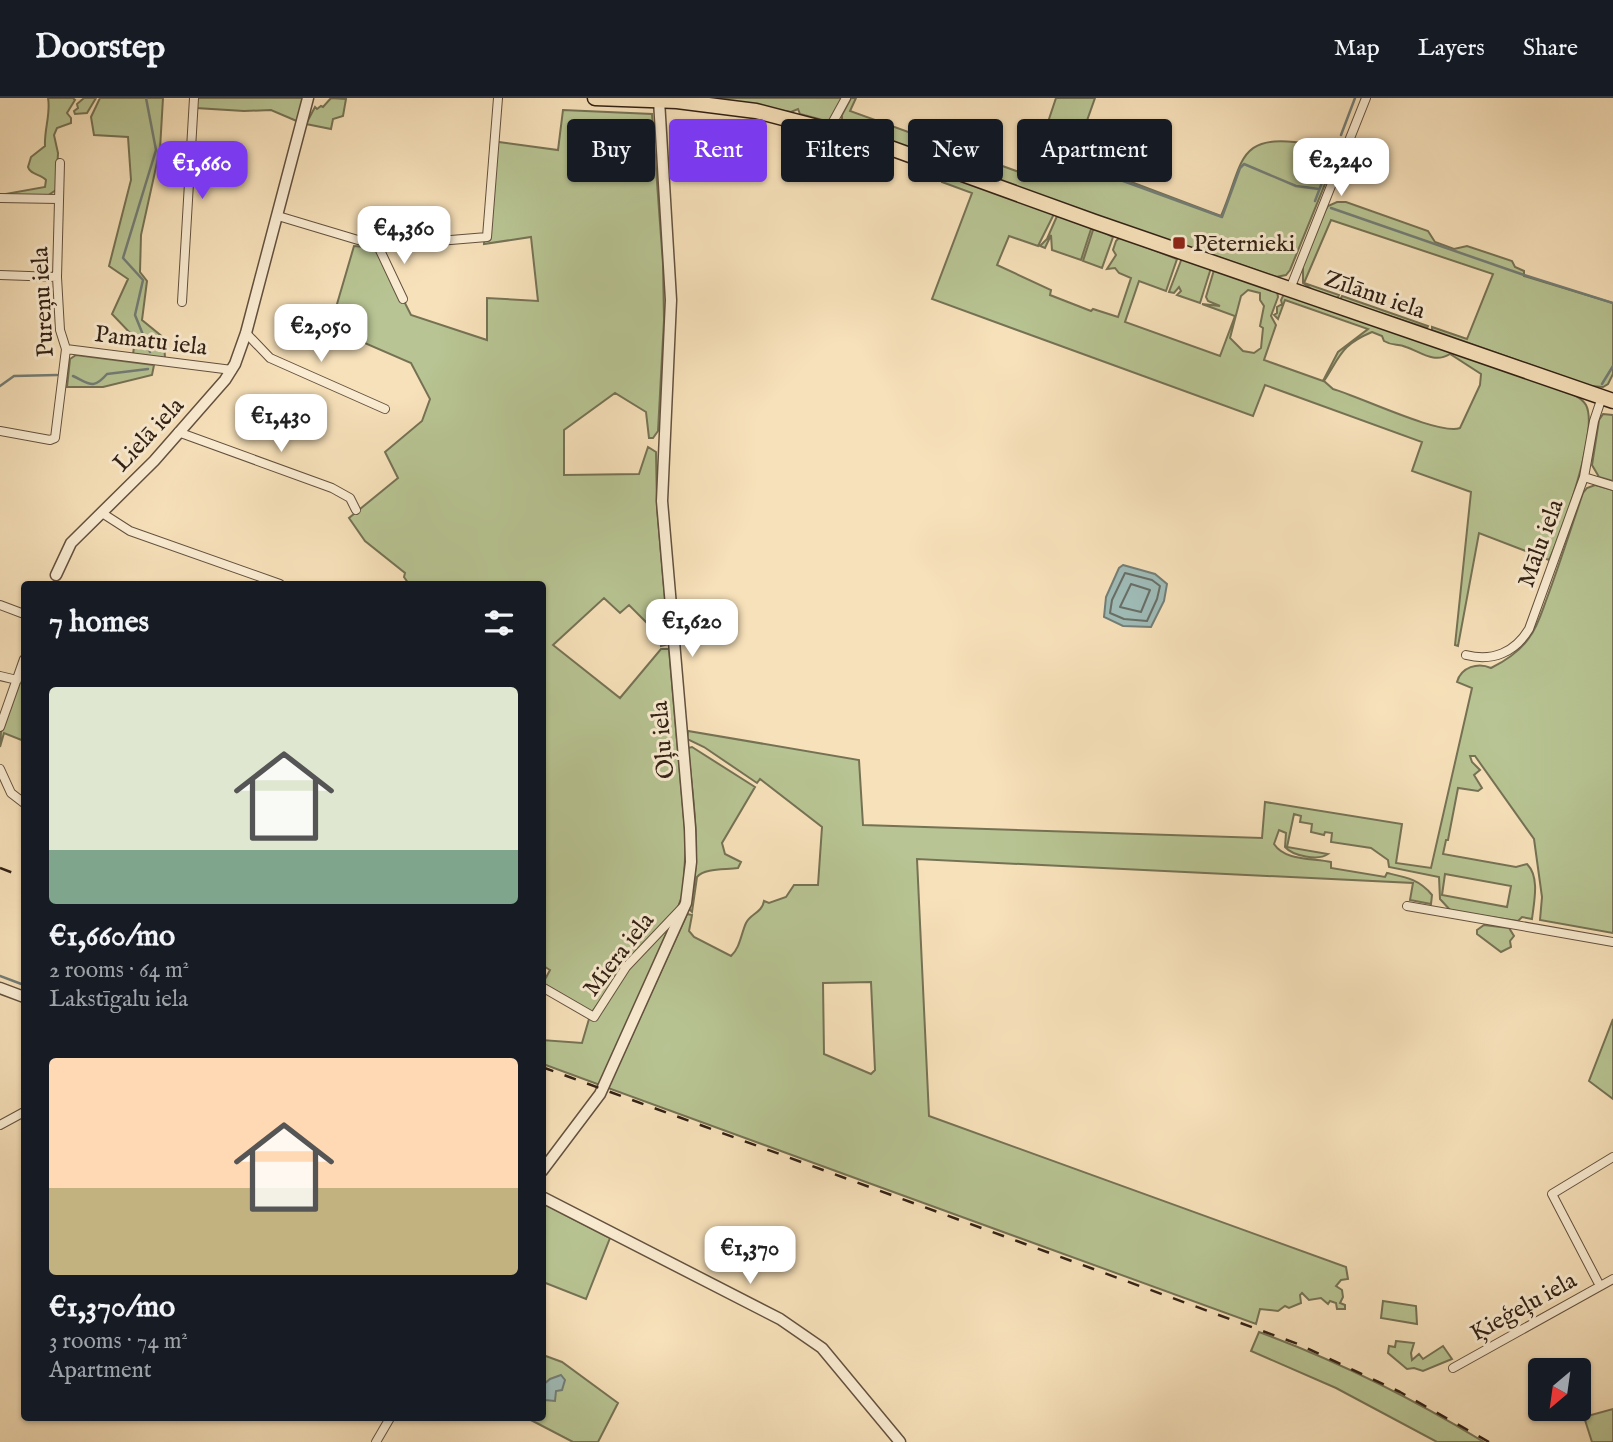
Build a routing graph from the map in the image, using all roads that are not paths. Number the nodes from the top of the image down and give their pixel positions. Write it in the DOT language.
graph roads {
  1 [pos="194,98"];
  2 [pos="308,98"];
  3 [pos="498,98"];
  4 [pos="595,98"];
  5 [pos="846,98"];
  6 [pos="1366,98"];
  7 [pos="659,100"];
  8 [pos="788,119"];
  9 [pos="834,119"];
  10 [pos="894,150"];
  11 [pos="60,163"];
  12 [pos="0,198"];
  13 [pos="58,199"];
  14 [pos="278,216"];
  15 [pos="378,246"];
  16 [pos="0,275"];
  17 [pos="57,278"];
  18 [pos="1290,289"];
  19 [pos="403,299"];
  20 [pos="182,302"];
  21 [pos="246,334"];
  22 [pos="66,349"];
  23 [pos="232,370"];
  24 [pos="1608,399"];
  25 [pos="385,408"];
  26 [pos="0,431"];
  27 [pos="178,432"];
  28 [pos="1584,477"];
  29 [pos="1613,486"];
  30 [pos="356,510"];
  31 [pos="102,513"];
  32 [pos="54,580"];
  33 [pos="272,581"];
  34 [pos="0,605"];
  35 [pos="21,613"];
  36 [pos="1466,655"];
  37 [pos="21,668"];
  38 [pos="0,676"];
  39 [pos="17,680"];
  40 [pos="0,727"];
  41 [pos="0,769"];
  42 [pos="21,800"];
  43 [pos="686,903"];
  44 [pos="1407,906"];
  45 [pos="1613,942"];
  46 [pos="0,988"];
  47 [pos="546,989"];
  48 [pos="21,996"];
  49 [pos="21,1114"];
  50 [pos="0,1125"];
  51 [pos="1613,1157"];
  52 [pos="546,1166"];
  53 [pos="546,1199"];
  54 [pos="1613,1279"];
  55 [pos="1600,1286"];
  56 [pos="1453,1368"];
  57 [pos="388,1421"];
  58 [pos="376,1442"];
  59 [pos="900,1442"];
  1 -- 20 [label="street"];
  2 -- 14 [label="street, Lielā iela"];
  3 -- 15 [label="street"];
  4 -- 7 [label="highway, Zīlānu iela"];
  5 -- 9 [label="street"];
  6 -- 18 [label="street"];
  7 -- 8 [label="highway, Zīlānu iela"];
  7 -- 43 [label="street, Oļu iela"];
  10 -- 18 [label="highway, Zīlānu iela"];
  11 -- 13 [label="street, Pureņu iela"];
  12 -- 13 [label="street"];
  13 -- 17 [label="street, Pureņu iela"];
  14 -- 15 [label="street"];
  14 -- 21 [label="street, Lielā iela"];
  15 -- 19 [label="street"];
  16 -- 17 [label="street"];
  17 -- 22 [label="street, Pureņu iela"];
  18 -- 24 [label="highway, Zīlānu iela"];
  21 -- 23 [label="street, Lielā iela"];
  21 -- 25 [label="street"];
  22 -- 23 [label="street, Pamatu iela"];
  22 -- 26 [label="street, Pureņu iela"];
  23 -- 27 [label="street, Lielā iela"];
  24 -- 28 [label="street, Mālu iela"];
  27 -- 30 [label="street"];
  27 -- 31 [label="street, Lielā iela"];
  28 -- 29 [label="street"];
  28 -- 36 [label="street, Mālu iela"];
  31 -- 32 [label="street, Lielā iela"];
  31 -- 33 [label="street"];
  34 -- 35 [label="street"];
  37 -- 39 [label="street"];
  38 -- 39 [label="street"];
  39 -- 40 [label="street"];
  41 -- 42 [label="street"];
  43 -- 47 [label="street, Miera iela"];
  43 -- 52 [label="street, Oļu iela"];
  44 -- 45 [label="street"];
  46 -- 48 [label="street"];
  49 -- 50 [label="street"];
  51 -- 55 [label="street"];
  53 -- 59 [label="street"];
  54 -- 55 [label="street, Ķieģeļu iela"];
  55 -- 56 [label="street, Ķieģeļu iela"];
  57 -- 58 [label="street"];
}
